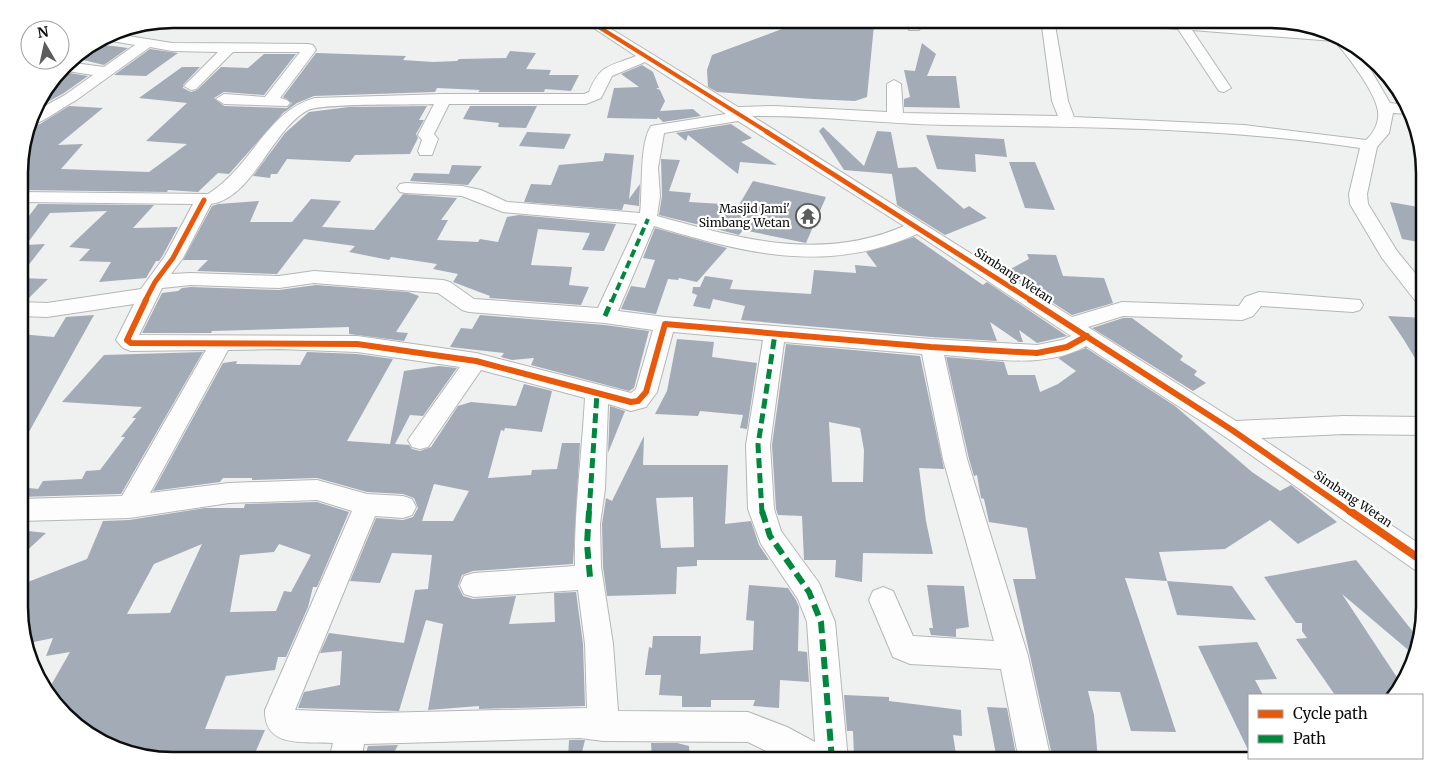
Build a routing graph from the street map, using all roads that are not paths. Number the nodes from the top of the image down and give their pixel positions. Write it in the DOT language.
graph roads {
  1 [pos="600,28"];
  2 [pos="1049,28"];
  3 [pos="1185,28"];
  4 [pos="1212,28"];
  5 [pos="1319,36"];
  6 [pos="118,38"];
  7 [pos="147,43"];
  8 [pos="230,47"];
  9 [pos="1355,55"];
  10 [pos="646,57"];
  11 [pos="73,67"];
  12 [pos="106,72"];
  13 [pos="894,84"];
  14 [pos="191,86"];
  15 [pos="1224,88"];
  16 [pos="224,99"];
  17 [pos="444,99"];
  18 [pos="269,102"];
  19 [pos="308,104"];
  20 [pos="1385,107"];
  21 [pos="1402,109"];
  22 [pos="738,114"];
  23 [pos="40,115"];
  24 [pos="895,118"];
  25 [pos="1068,122"];
  26 [pos="1369,145"];
  27 [pos="426,151"];
  28 [pos="406,188"];
  29 [pos="28,200"];
  30 [pos="204,200"];
  31 [pos="648,219"];
  32 [pos="918,227"];
  33 [pos="1416,288"];
  34 [pos="151,289"];
  35 [pos="1353,305"];
  36 [pos="28,309"];
  37 [pos="605,316"];
  38 [pos="665,324"];
  39 [pos="1069,325"];
  40 [pos="775,334"];
  41 [pos="1087,336"];
  42 [pos="221,343"];
  43 [pos="930,347"];
  44 [pos="476,361"];
  45 [pos="597,394"];
  46 [pos="1416,426"];
  47 [pos="1232,430"];
  48 [pos="420,440"];
  49 [pos="367,505"];
  50 [pos="128,507"];
  51 [pos="404,507"];
  52 [pos="28,510"];
  53 [pos="1416,556"];
  54 [pos="590,577"];
  55 [pos="474,585"];
  56 [pos="883,600"];
  57 [pos="1013,656"];
  58 [pos="603,726"];
  59 [pos="352,728"];
  60 [pos="800,751"];
  61 [pos="831,751"];
  62 [pos="1033,751"];
  63 [pos="347,752"];
  1 -- 10 [label="street, Simbang Wetan"];
  2 -- 25 [label="street"];
  3 -- 15 [label="street"];
  4 -- 5 [label="street"];
  6 -- 7 [label="street"];
  7 -- 8 [label="street"];
  7 -- 12 [label="street"];
  8 -- 14 [label="street"];
  8 -- 18 [label="street"];
  9 -- 20 [label="street"];
  10 -- 17 [label="street"];
  10 -- 22 [label="street, Simbang Wetan"];
  11 -- 12 [label="street"];
  12 -- 23 [label="street"];
  13 -- 24 [label="street"];
  16 -- 18 [label="street"];
  17 -- 19 [label="street"];
  17 -- 27 [label="street"];
  18 -- 19 [label="street"];
  19 -- 30 [label="street"];
  20 -- 21 [label="street"];
  20 -- 26 [label="street"];
  22 -- 24 [label="street"];
  22 -- 31 [label="street"];
  22 -- 32 [label="street, Simbang Wetan"];
  24 -- 25 [label="street"];
  25 -- 26 [label="street"];
  26 -- 33 [label="street"];
  28 -- 31 [label="street"];
  29 -- 30 [label="street"];
  30 -- 34 [label="street"];
  31 -- 32 [label="street"];
  31 -- 37 [label="street"];
  32 -- 39 [label="street, Simbang Wetan"];
  34 -- 36 [label="street"];
  34 -- 37 [label="street"];
  34 -- 42 [label="street"];
  35 -- 39 [label="street"];
  37 -- 38 [label="street"];
  38 -- 40 [label="street"];
  38 -- 45 [label="street"];
  39 -- 41 [label="street, Simbang Wetan"];
  40 -- 43 [label="street"];
  40 -- 61 [label="street"];
  41 -- 43 [label="street"];
  41 -- 47 [label="street, Simbang Wetan"];
  42 -- 44 [label="street"];
  42 -- 50 [label="street"];
  43 -- 57 [label="street"];
  44 -- 45 [label="street"];
  44 -- 48 [label="street"];
  45 -- 54 [label="street"];
  46 -- 47 [label="street"];
  47 -- 53 [label="street, Simbang Wetan"];
  49 -- 50 [label="street"];
  49 -- 51 [label="street"];
  49 -- 59 [label="street"];
  50 -- 52 [label="street"];
  54 -- 55 [label="street"];
  54 -- 58 [label="street"];
  56 -- 57 [label="street"];
  57 -- 62 [label="street"];
  58 -- 59 [label="street"];
  58 -- 60 [label="street"];
  59 -- 63 [label="street"];
}
